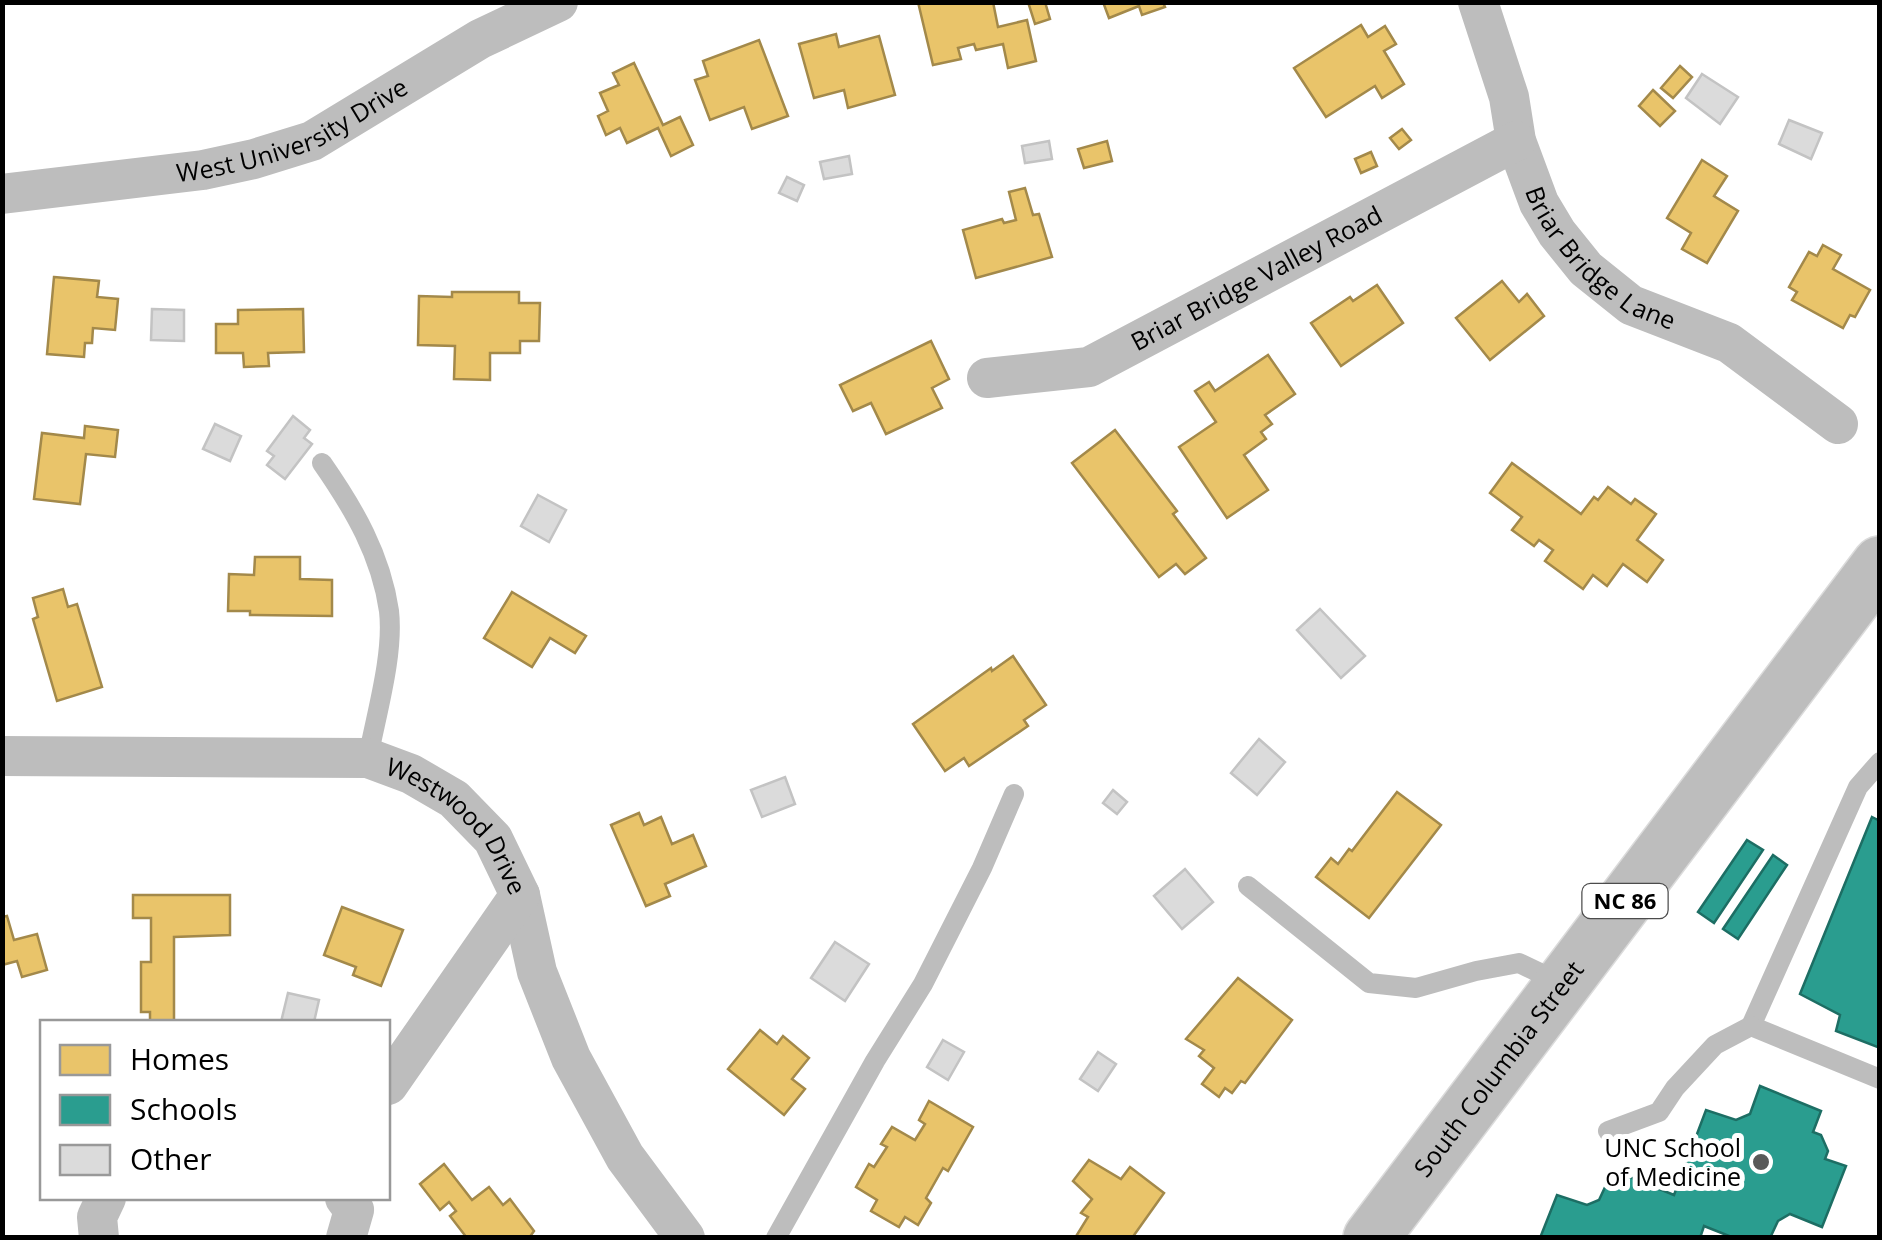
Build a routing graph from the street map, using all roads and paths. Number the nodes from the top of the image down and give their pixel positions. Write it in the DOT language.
graph roads {
  1 [pos="558,2"];
  2 [pos="1478,2"];
  3 [pos="1516,142"];
  4 [pos="2,194"];
  5 [pos="987,378"];
  6 [pos="1838,424"];
  7 [pos="322,463"];
  8 [pos="1880,564"];
  9 [pos="2,756"];
  10 [pos="368,758"];
  11 [pos="1880,762"];
  12 [pos="1014,794"];
  13 [pos="1248,886"];
  14 [pos="520,895"];
  15 [pos="1563,984"];
  16 [pos="1750,1026"];
  17 [pos="1880,1079"];
  18 [pos="390,1081"];
  19 [pos="1608,1131"];
  20 [pos="105,1200"];
  21 [pos="346,1200"];
  22 [pos="99,1238"];
  23 [pos="346,1238"];
  24 [pos="685,1238"];
  25 [pos="776,1238"];
  26 [pos="1371,1238"];
  1 -- 4 [label="street, West University Drive"];
  2 -- 3 [label="street, Briar Bridge Lane"];
  3 -- 5 [label="street, Briar Bridge Valley Road"];
  3 -- 6 [label="street, Briar Bridge Lane"];
  7 -- 10 [label="lane"];
  8 -- 15 [label="main road, South Columbia Street / NC 86"];
  9 -- 10 [label="street, Westwood Drive"];
  10 -- 14 [label="street, Westwood Drive"];
  11 -- 16 [label="lane"];
  12 -- 25 [label="lane"];
  13 -- 15 [label="lane"];
  14 -- 18 [label="street"];
  14 -- 24 [label="street, Westwood Drive"];
  15 -- 26 [label="main road, South Columbia Street / NC 86"];
  16 -- 17 [label="lane"];
  16 -- 19 [label="lane"];
  20 -- 22 [label="street"];
  21 -- 23 [label="street"];
}
